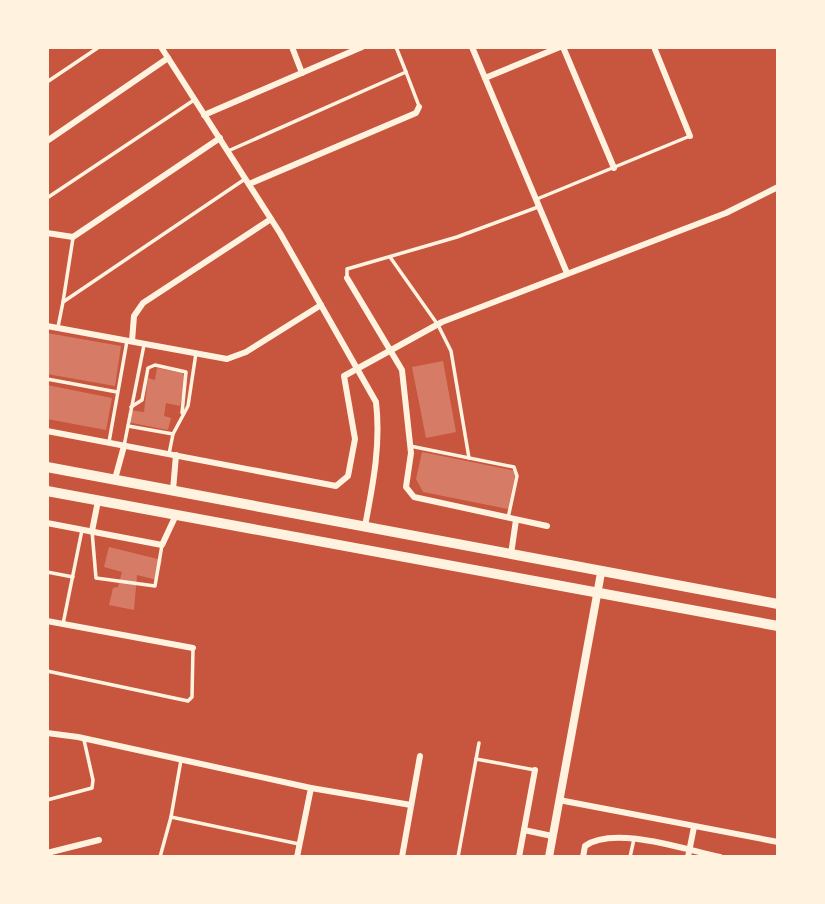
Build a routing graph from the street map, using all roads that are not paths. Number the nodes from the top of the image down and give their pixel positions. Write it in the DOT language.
graph roads {
  1 [pos="99,47"];
  2 [pos="161,47"];
  3 [pos="292,47"];
  4 [pos="362,47"];
  5 [pos="396,47"];
  6 [pos="472,47"];
  7 [pos="562,47"];
  8 [pos="654,47"];
  9 [pos="351,50"];
  10 [pos="168,58"];
  11 [pos="406,72"];
  12 [pos="302,73"];
  13 [pos="485,78"];
  14 [pos="47,82"];
  15 [pos="195,100"];
  16 [pos="419,107"];
  17 [pos="204,115"];
  18 [pos="690,136"];
  19 [pos="220,138"];
  20 [pos="47,141"];
  21 [pos="228,151"];
  22 [pos="614,168"];
  23 [pos="247,181"];
  24 [pos="778,187"];
  25 [pos="47,198"];
  26 [pos="538,203"];
  27 [pos="271,219"];
  28 [pos="47,233"];
  29 [pos="73,237"];
  30 [pos="390,257"];
  31 [pos="567,273"];
  32 [pos="347,278"];
  33 [pos="63,302"];
  34 [pos="321,306"];
  35 [pos="438,325"];
  36 [pos="47,326"];
  37 [pos="58,328"];
  38 [pos="130,341"];
  39 [pos="144,344"];
  40 [pos="391,351"];
  41 [pos="196,353"];
  42 [pos="359,369"];
  43 [pos="47,379"];
  44 [pos="118,392"];
  45 [pos="131,407"];
  46 [pos="182,413"];
  47 [pos="128,426"];
  48 [pos="47,431"];
  49 [pos="173,434"];
  50 [pos="109,443"];
  51 [pos="124,446"];
  52 [pos="410,446"];
  53 [pos="172,455"];
  54 [pos="469,458"];
  55 [pos="47,467"];
  56 [pos="115,479"];
  57 [pos="173,490"];
  58 [pos="47,491"];
  59 [pos="97,501"];
  60 [pos="176,515"];
  61 [pos="508,518"];
  62 [pos="516,520"];
  63 [pos="47,523"];
  64 [pos="365,526"];
  65 [pos="547,526"];
  66 [pos="82,529"];
  67 [pos="92,531"];
  68 [pos="162,545"];
  69 [pos="511,554"];
  70 [pos="47,572"];
  71 [pos="601,573"];
  72 [pos="73,577"];
  73 [pos="598,595"];
  74 [pos="778,604"];
  75 [pos="47,621"];
  76 [pos="63,624"];
  77 [pos="778,626"];
  78 [pos="193,648"];
  79 [pos="47,671"];
  80 [pos="47,733"];
  81 [pos="84,738"];
  82 [pos="480,743"];
  83 [pos="420,756"];
  84 [pos="181,760"];
  85 [pos="476,760"];
  86 [pos="536,770"];
  87 [pos="311,788"];
  88 [pos="47,800"];
  89 [pos="559,800"];
  90 [pos="411,805"];
  91 [pos="171,817"];
  92 [pos="694,827"];
  93 [pos="524,830"];
  94 [pos="552,836"];
  95 [pos="634,839"];
  96 [pos="99,840"];
  97 [pos="778,842"];
  98 [pos="299,844"];
  99 [pos="47,853"];
  100 [pos="689,854"];
  101 [pos="160,857"];
  102 [pos="297,857"];
  103 [pos="402,857"];
  104 [pos="458,857"];
  105 [pos="519,857"];
  106 [pos="549,857"];
  107 [pos="583,857"];
  108 [pos="631,857"];
  109 [pos="720,857"];
  1 -- 14 [label="lane"];
  2 -- 10 [label="street"];
  3 -- 12 [label="street"];
  4 -- 9 [label="street"];
  5 -- 11 [label="lane"];
  6 -- 13 [label="street"];
  7 -- 13 [label="street"];
  7 -- 22 [label="street"];
  8 -- 18 [label="street"];
  9 -- 12 [label="street"];
  10 -- 15 [label="street"];
  10 -- 20 [label="street"];
  11 -- 16 [label="lane"];
  11 -- 21 [label="lane"];
  12 -- 17 [label="street"];
  13 -- 26 [label="street"];
  15 -- 17 [label="street"];
  15 -- 25 [label="lane"];
  16 -- 23 [label="street"];
  17 -- 19 [label="street"];
  18 -- 22 [label="lane"];
  19 -- 21 [label="street"];
  19 -- 29 [label="street"];
  21 -- 23 [label="street"];
  22 -- 26 [label="lane"];
  23 -- 27 [label="street"];
  23 -- 33 [label="lane"];
  24 -- 31 [label="street"];
  26 -- 30 [label="lane"];
  26 -- 31 [label="street"];
  27 -- 34 [label="street"];
  27 -- 38 [label="street"];
  28 -- 29 [label="street"];
  29 -- 33 [label="lane"];
  30 -- 32 [label="lane"];
  30 -- 35 [label="lane"];
  31 -- 35 [label="street"];
  32 -- 40 [label="street"];
  33 -- 37 [label="lane"];
  34 -- 41 [label="street"];
  34 -- 42 [label="street"];
  35 -- 40 [label="street"];
  35 -- 54 [label="lane"];
  36 -- 37 [label="street"];
  37 -- 38 [label="street"];
  38 -- 39 [label="street"];
  38 -- 44 [label="lane"];
  39 -- 41 [label="street"];
  39 -- 45 [label="lane"];
  40 -- 42 [label="street"];
  40 -- 52 [label="street"];
  41 -- 46 [label="lane"];
  42 -- 53 [label="street"];
  42 -- 64 [label="street"];
  43 -- 44 [label="lane"];
  44 -- 50 [label="lane"];
  45 -- 46 [label="lane"];
  45 -- 47 [label="lane"];
  46 -- 49 [label="lane"];
  47 -- 49 [label="lane"];
  47 -- 51 [label="lane"];
  48 -- 50 [label="street"];
  49 -- 53 [label="lane"];
  50 -- 51 [label="street"];
  51 -- 53 [label="street"];
  51 -- 56 [label="street"];
  52 -- 54 [label="lane"];
  52 -- 61 [label="street"];
  53 -- 57 [label="street"];
  54 -- 61 [label="lane"];
  55 -- 56 [label="main road"];
  56 -- 57 [label="main road"];
  57 -- 64 [label="main road"];
  58 -- 59 [label="main road"];
  59 -- 60 [label="main road"];
  59 -- 67 [label="street"];
  60 -- 68 [label="street"];
  60 -- 73 [label="main road"];
  61 -- 62 [label="street"];
  62 -- 65 [label="street"];
  62 -- 69 [label="street"];
  63 -- 66 [label="street"];
  64 -- 69 [label="main road"];
  66 -- 67 [label="street"];
  66 -- 72 [label="lane"];
  67 -- 68 [label="street"];
  67 -- 68 [label="lane"];
  69 -- 71 [label="main road"];
  70 -- 72 [label="lane"];
  71 -- 73 [label="street"];
  71 -- 74 [label="main road"];
  72 -- 76 [label="lane"];
  73 -- 77 [label="main road"];
  73 -- 89 [label="street"];
  75 -- 76 [label="street"];
  76 -- 78 [label="street"];
  78 -- 79 [label="lane"];
  80 -- 81 [label="street"];
  81 -- 84 [label="street"];
  81 -- 88 [label="lane"];
  82 -- 85 [label="lane"];
  83 -- 90 [label="street"];
  84 -- 87 [label="street"];
  84 -- 91 [label="lane"];
  85 -- 86 [label="lane"];
  85 -- 104 [label="lane"];
  86 -- 93 [label="street"];
  87 -- 90 [label="street"];
  87 -- 98 [label="street"];
  89 -- 92 [label="street"];
  89 -- 94 [label="street"];
  90 -- 103 [label="street"];
  91 -- 98 [label="lane"];
  91 -- 101 [label="lane"];
  92 -- 97 [label="street"];
  92 -- 100 [label="street"];
  93 -- 94 [label="street"];
  93 -- 105 [label="street"];
  94 -- 106 [label="street"];
  95 -- 100 [label="street"];
  95 -- 107 [label="street"];
  95 -- 108 [label="lane"];
  96 -- 99 [label="street"];
  98 -- 102 [label="street"];
  100 -- 109 [label="street"];
}
